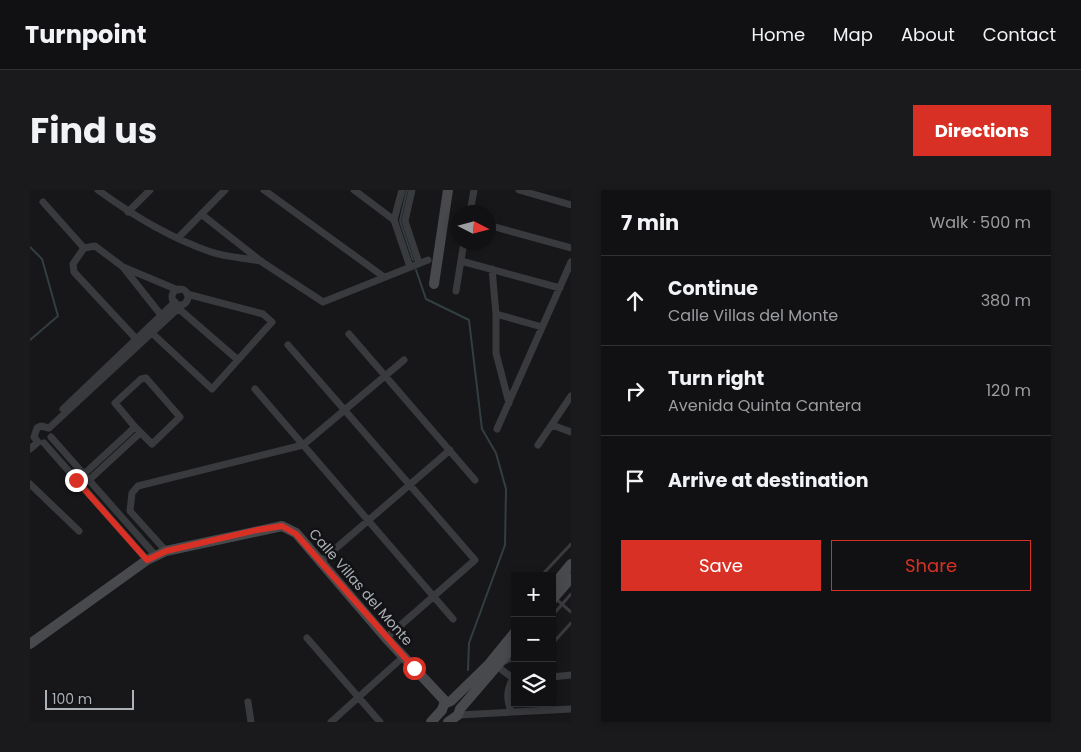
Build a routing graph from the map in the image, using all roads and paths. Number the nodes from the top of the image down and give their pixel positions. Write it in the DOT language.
graph roads {
  1 [pos="98,190"];
  2 [pos="150,190"];
  3 [pos="225,190"];
  4 [pos="264,190"];
  5 [pos="354,190"];
  6 [pos="402,190"];
  7 [pos="412,190"];
  8 [pos="448,190"];
  9 [pos="474,190"];
  10 [pos="519,190"];
  11 [pos="43,202"];
  12 [pos="471,205"];
  13 [pos="571,205"];
  14 [pos="128,212"];
  15 [pos="201,214"];
  16 [pos="394,220"];
  17 [pos="496,227"];
  18 [pos="178,238"];
  19 [pos="84,248"];
  20 [pos="571,248"];
  21 [pos="463,250"];
  22 [pos="428,260"];
  23 [pos="461,260"];
  24 [pos="262,262"];
  25 [pos="571,262"];
  26 [pos="419,263"];
  27 [pos="123,267"];
  28 [pos="410,267"];
  29 [pos="492,269"];
  30 [pos="384,277"];
  31 [pos="434,284"];
  32 [pos="560,288"];
  33 [pos="178,290"];
  34 [pos="456,291"];
  35 [pos="187,294"];
  36 [pos="178,305"];
  37 [pos="496,314"];
  38 [pos="161,315"];
  39 [pos="542,328"];
  40 [pos="153,334"];
  41 [pos="349,334"];
  42 [pos="139,342"];
  43 [pos="288,345"];
  44 [pos="238,360"];
  45 [pos="404,360"];
  46 [pos="385,376"];
  47 [pos="255,389"];
  48 [pos="571,396"];
  49 [pos="509,403"];
  50 [pos="346,411"];
  51 [pos="552,425"];
  52 [pos="47,427"];
  53 [pos="497,429"];
  54 [pos="137,430"];
  55 [pos="571,432"];
  56 [pos="51,437"];
  57 [pos="37,441"];
  58 [pos="303,445"];
  59 [pos="538,445"];
  60 [pos="30,449"];
  61 [pos="450,450"];
  62 [pos="86,478"];
  63 [pos="475,480"];
  64 [pos="30,484"];
  65 [pos="410,485"];
  66 [pos="368,520"];
  67 [pos="79,531"];
  68 [pos="571,544"];
  69 [pos="157,556"];
  70 [pos="320,562"];
  71 [pos="571,564"];
  72 [pos="545,572"];
  73 [pos="571,578"];
  74 [pos="571,594"];
  75 [pos="556,595"];
  76 [pos="434,596"];
  77 [pos="556,596"];
  78 [pos="556,597"];
  79 [pos="556,598"];
  80 [pos="571,612"];
  81 [pos="453,619"];
  82 [pos="571,622"];
  83 [pos="511,637"];
  84 [pos="306,638"];
  85 [pos="386,638"];
  86 [pos="556,639"];
  87 [pos="30,644"];
  88 [pos="511,650"];
  89 [pos="403,657"];
  90 [pos="511,660"];
  91 [pos="497,666"];
  92 [pos="571,675"];
  93 [pos="556,677"];
  94 [pos="511,678"];
  95 [pos="511,684"];
  96 [pos="358,697"];
  97 [pos="248,702"];
  98 [pos="446,704"];
  99 [pos="571,709"];
  100 [pos="511,712"];
  101 [pos="454,716"];
  102 [pos="249,720"];
  103 [pos="331,722"];
  104 [pos="380,722"];
  105 [pos="431,722"];
  1 -- 14 [label="street"];
  2 -- 14 [label="street"];
  3 -- 15 [label="street"];
  4 -- 30 [label="street"];
  5 -- 16 [label="street"];
  6 -- 16 [label="street"];
  7 -- 26 [label="street"];
  8 -- 31 [label="street"];
  9 -- 12 [label="street"];
  10 -- 13 [label="street"];
  11 -- 19 [label="street"];
  14 -- 18 [label="street"];
  15 -- 18 [label="street"];
  15 -- 24 [label="street"];
  16 -- 28 [label="street"];
  17 -- 20 [label="street"];
  18 -- 24 [label="street"];
  19 -- 27 [label="street"];
  19 -- 42 [label="street"];
  21 -- 23 [label="street"];
  22 -- 26 [label="street"];
  23 -- 29 [label="street"];
  23 -- 34 [label="street"];
  24 -- 30 [label="street"];
  25 -- 32 [label="street"];
  26 -- 28 [label="street"];
  27 -- 33 [label="street"];
  27 -- 38 [label="street"];
  28 -- 30 [label="street"];
  29 -- 32 [label="street"];
  29 -- 37 [label="street"];
  32 -- 39 [label="street"];
  33 -- 35 [label="street"];
  33 -- 36 [label="street"];
  35 -- 36 [label="street"];
  35 -- 44 [label="street"];
  36 -- 38 [label="street"];
  36 -- 40 [label="street"];
  36 -- 44 [label="street"];
  37 -- 39 [label="street"];
  37 -- 49 [label="street"];
  38 -- 42 [label="street"];
  39 -- 49 [label="street"];
  40 -- 42 [label="street"];
  40 -- 44 [label="street"];
  41 -- 46 [label="street"];
  42 -- 52 [label="street"];
  43 -- 50 [label="street"];
  45 -- 46 [label="street"];
  46 -- 50 [label="street"];
  46 -- 61 [label="street"];
  47 -- 58 [label="street"];
  48 -- 51 [label="street"];
  49 -- 53 [label="street"];
  50 -- 58 [label="street"];
  50 -- 65 [label="street"];
  51 -- 55 [label="street"];
  51 -- 59 [label="street"];
  52 -- 56 [label="street"];
  52 -- 57 [label="street"];
  54 -- 54 [label="street"];
  54 -- 62 [label="street"];
  56 -- 57 [label="street"];
  56 -- 62 [label="street"];
  57 -- 60 [label="street"];
  57 -- 69 [label="street"];
  58 -- 66 [label="street"];
  58 -- 69 [label="street"];
  61 -- 63 [label="street"];
  61 -- 65 [label="street"];
  62 -- 69 [label="street"];
  64 -- 67 [label="street"];
  65 -- 66 [label="street"];
  65 -- 76 [label="street"];
  66 -- 70 [label="street"];
  66 -- 76 [label="street"];
  68 -- 72 [label="lane"];
  69 -- 70 [label="street, Calle Villas del Monte"];
  69 -- 87 [label="street, Calle Villas del Monte"];
  70 -- 85 [label="street, Calle Villas del Monte"];
  71 -- 75 [label="street"];
  73 -- 77 [label="street"];
  74 -- 78 [label="lane"];
  76 -- 81 [label="street"];
  76 -- 85 [label="street"];
  79 -- 80 [label="lane"];
  82 -- 86 [label="lane"];
  83 -- 98 [label="street"];
  84 -- 96 [label="street"];
  85 -- 89 [label="street, Calle Villas del Monte"];
  88 -- 91 [label="street"];
  89 -- 96 [label="street"];
  89 -- 98 [label="street, Calle Villas del Monte"];
  90 -- 91 [label="lane"];
  91 -- 94 [label="street"];
  91 -- 101 [label="street"];
  92 -- 93 [label="street"];
  95 -- 100 [label="street"];
  96 -- 103 [label="street"];
  96 -- 104 [label="street"];
  97 -- 102 [label="street"];
  98 -- 101 [label="street"];
  98 -- 101 [label="street"];
  98 -- 105 [label="street"];
  99 -- 100 [label="street"];
  100 -- 101 [label="street"];
}
